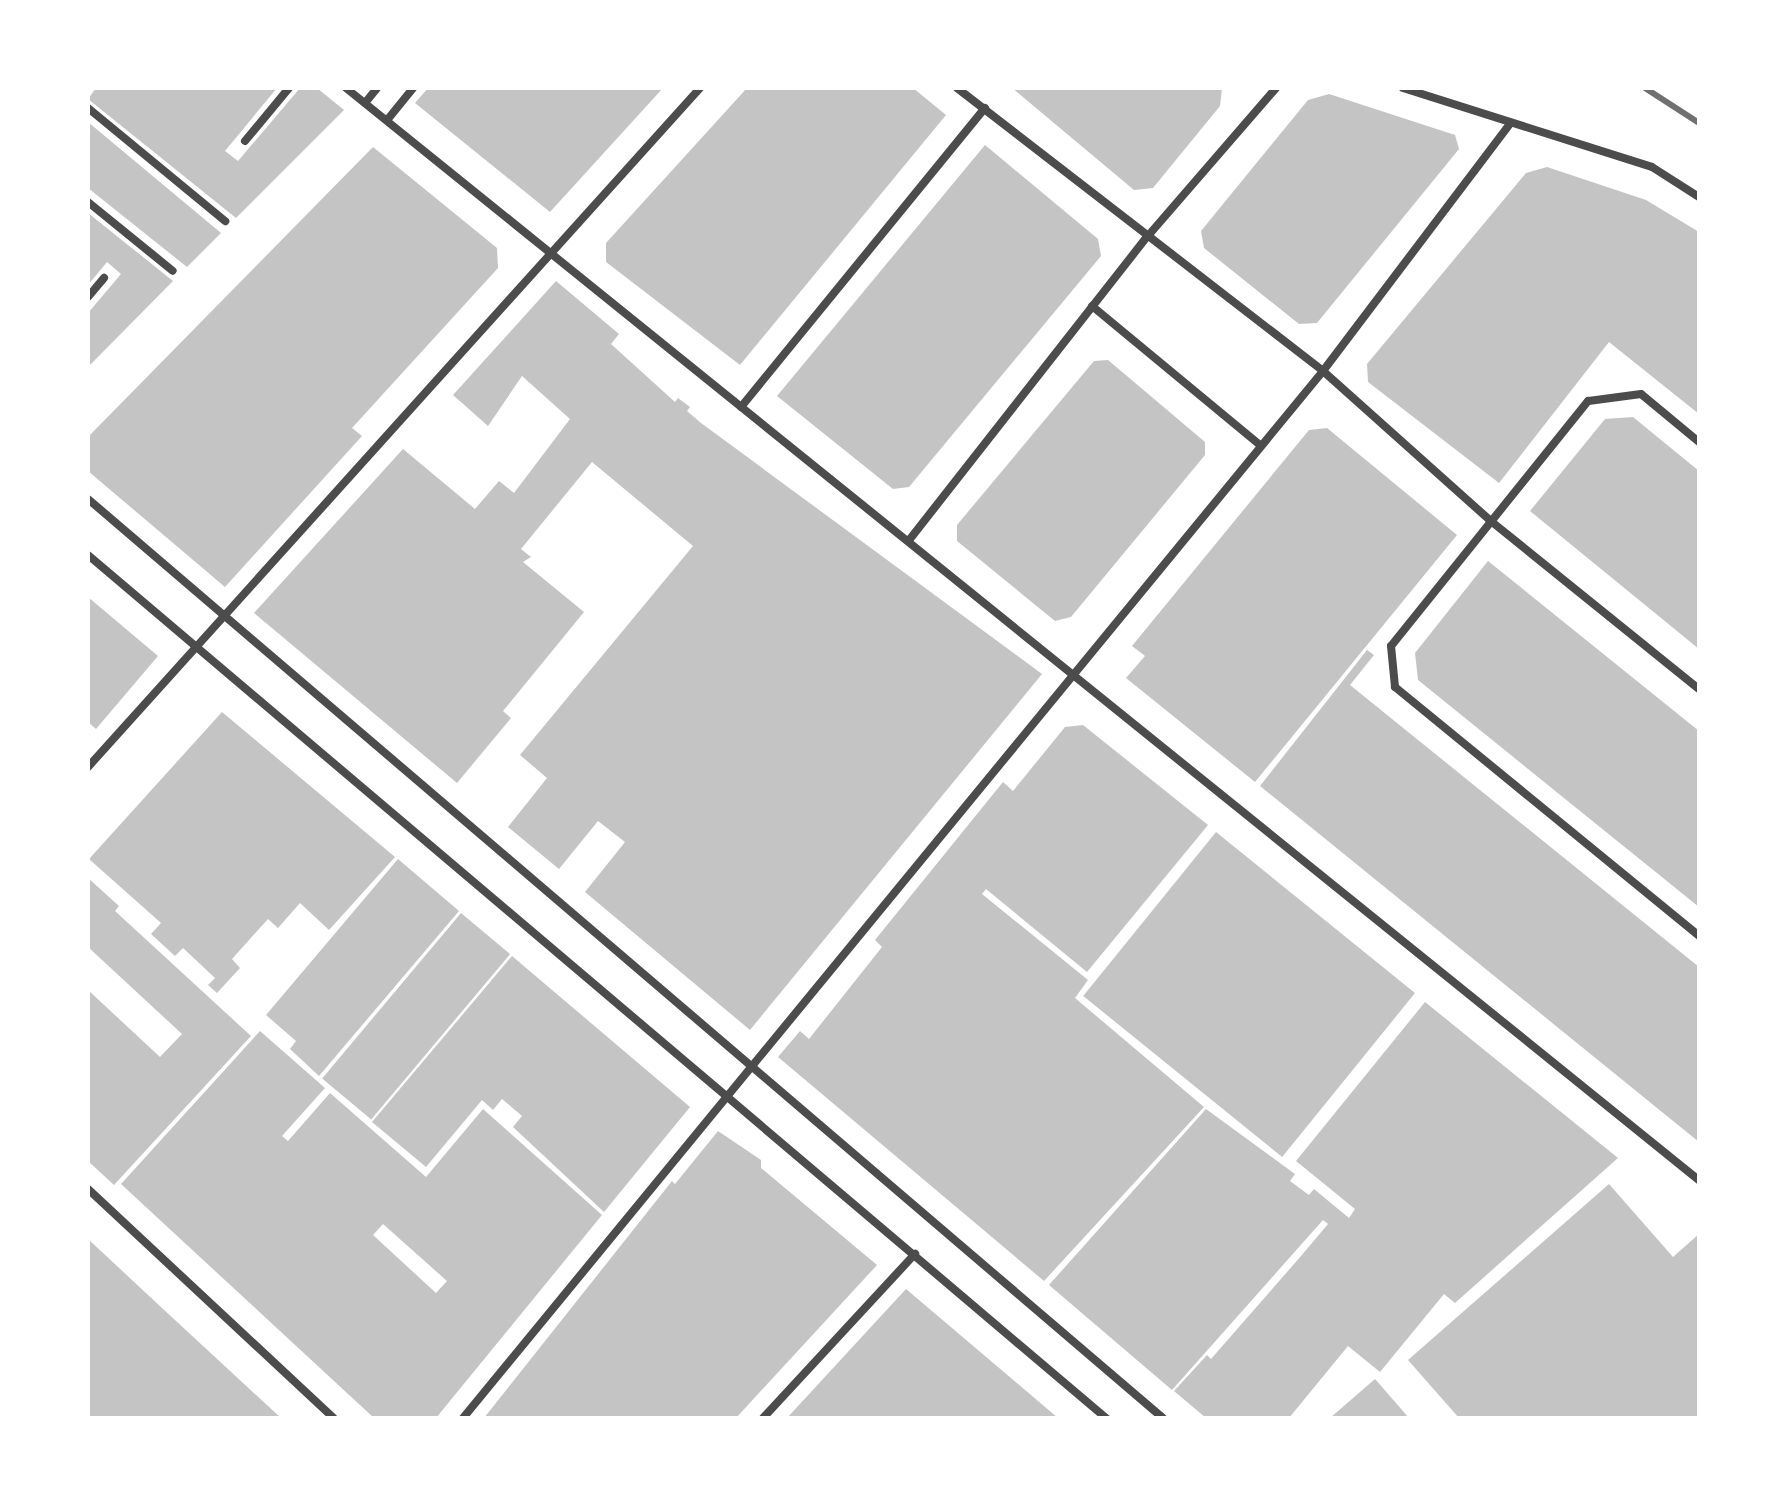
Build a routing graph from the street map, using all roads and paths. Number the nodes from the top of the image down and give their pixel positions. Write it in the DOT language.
graph roads {
  1 [pos="289,88"];
  2 [pos="346,88"];
  3 [pos="377,88"];
  4 [pos="413,88"];
  5 [pos="700,88"];
  6 [pos="957,88"];
  7 [pos="1276,88"];
  8 [pos="1403,88"];
  9 [pos="365,103"];
  10 [pos="88,108"];
  11 [pos="985,108"];
  12 [pos="388,119"];
  13 [pos="1509,125"];
  14 [pos="245,141"];
  15 [pos="1699,197"];
  16 [pos="88,202"];
  17 [pos="225,221"];
  18 [pos="1147,237"];
  19 [pos="556,252"];
  20 [pos="173,271"];
  21 [pos="104,278"];
  22 [pos="88,297"];
  23 [pos="1092,306"];
  24 [pos="1323,371"];
  25 [pos="741,407"];
  26 [pos="1699,442"];
  27 [pos="1260,445"];
  28 [pos="88,499"];
  29 [pos="1492,522"];
  30 [pos="910,539"];
  31 [pos="88,555"];
  32 [pos="223,616"];
  33 [pos="195,646"];
  34 [pos="1072,672"];
  35 [pos="1699,689"];
  36 [pos="88,767"];
  37 [pos="1699,936"];
  38 [pos="753,1064"];
  39 [pos="729,1096"];
  40 [pos="1699,1180"];
  41 [pos="88,1189"];
  42 [pos="915,1254"];
  43 [pos="1159,1417"];
  44 [pos="334,1418"];
  45 [pos="463,1418"];
  46 [pos="763,1418"];
  47 [pos="1106,1418"];
  1 -- 14 [label="street"];
  2 -- 9 [label="street"];
  3 -- 9 [label="street"];
  4 -- 12 [label="street"];
  5 -- 19 [label="street"];
  6 -- 11 [label="street"];
  7 -- 18 [label="street"];
  8 -- 13 [label="street"];
  9 -- 12 [label="street"];
  10 -- 17 [label="street"];
  11 -- 18 [label="street"];
  11 -- 25 [label="street"];
  12 -- 19 [label="street"];
  13 -- 15 [label="street"];
  13 -- 24 [label="street"];
  16 -- 20 [label="street"];
  18 -- 23 [label="street"];
  18 -- 24 [label="street"];
  19 -- 25 [label="street"];
  19 -- 32 [label="street"];
  21 -- 22 [label="street"];
  23 -- 27 [label="street"];
  23 -- 30 [label="street"];
  24 -- 27 [label="street"];
  24 -- 29 [label="street"];
  25 -- 30 [label="street"];
  26 -- 29 [label="street"];
  27 -- 34 [label="street"];
  28 -- 32 [label="street"];
  29 -- 35 [label="street"];
  29 -- 37 [label="street"];
  30 -- 34 [label="street"];
  31 -- 33 [label="street"];
  32 -- 33 [label="street"];
  32 -- 38 [label="street"];
  33 -- 36 [label="street"];
  33 -- 39 [label="street"];
  34 -- 38 [label="street"];
  34 -- 40 [label="street"];
  38 -- 39 [label="street"];
  38 -- 43 [label="street"];
  39 -- 42 [label="street"];
  39 -- 45 [label="street"];
  41 -- 44 [label="street"];
  42 -- 46 [label="street"];
  42 -- 47 [label="street"];
}
